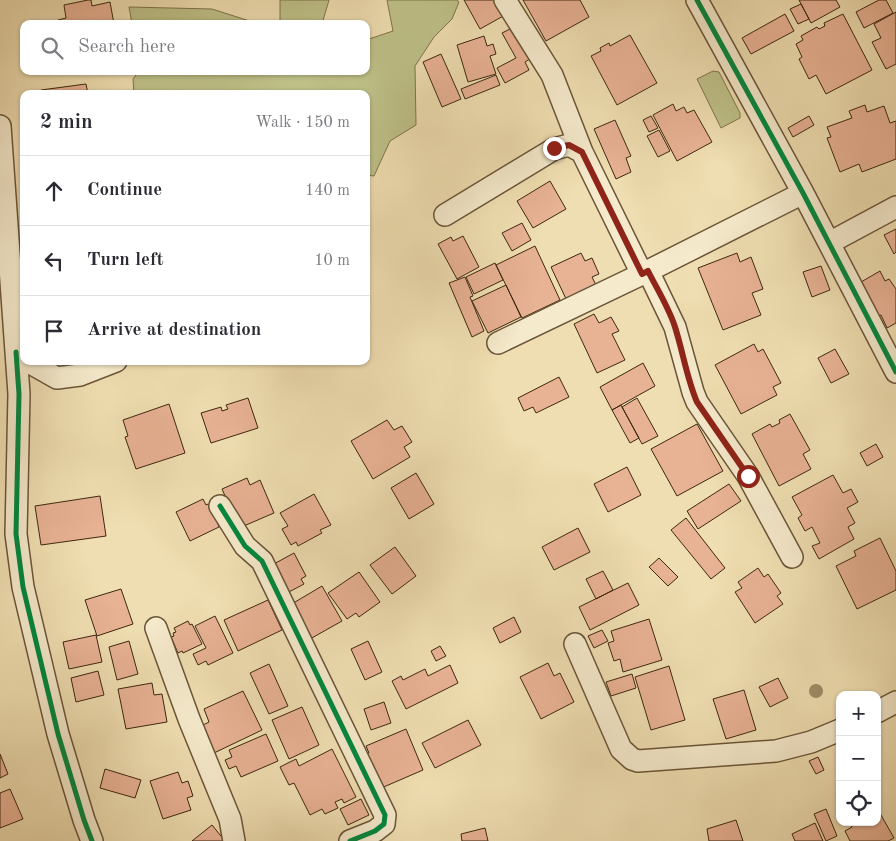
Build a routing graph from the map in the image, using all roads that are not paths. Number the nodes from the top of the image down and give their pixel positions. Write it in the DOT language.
graph roads {
  1 [pos="505,0"];
  2 [pos="697,0"];
  3 [pos="0,126"];
  4 [pos="582,152"];
  5 [pos="803,193"];
  6 [pos="896,207"];
  7 [pos="445,216"];
  8 [pos="829,243"];
  9 [pos="645,273"];
  10 [pos="20,336"];
  11 [pos="889,342"];
  12 [pos="498,343"];
  13 [pos="21,365"];
  14 [pos="35,365"];
  15 [pos="106,365"];
  16 [pos="896,372"];
  17 [pos="220,506"];
  18 [pos="792,557"];
  19 [pos="156,628"];
  20 [pos="575,644"];
  21 [pos="896,702"];
  22 [pos="881,710"];
  23 [pos="836,732"];
  24 [pos="92,841"];
  25 [pos="234,841"];
  26 [pos="350,841"];
  1 -- 4 [label="street"];
  2 -- 5 [label="street"];
  3 -- 10 [label="street"];
  4 -- 7 [label="street"];
  4 -- 9 [label="street"];
  5 -- 8 [label="street"];
  5 -- 9 [label="street"];
  6 -- 8 [label="street"];
  8 -- 11 [label="street"];
  9 -- 12 [label="street"];
  9 -- 18 [label="street"];
  11 -- 16 [label="street"];
  13 -- 24 [label="street"];
  14 -- 15 [label="street"];
  17 -- 26 [label="street"];
  19 -- 25 [label="street"];
  20 -- 23 [label="street"];
  21 -- 22 [label="street"];
}
